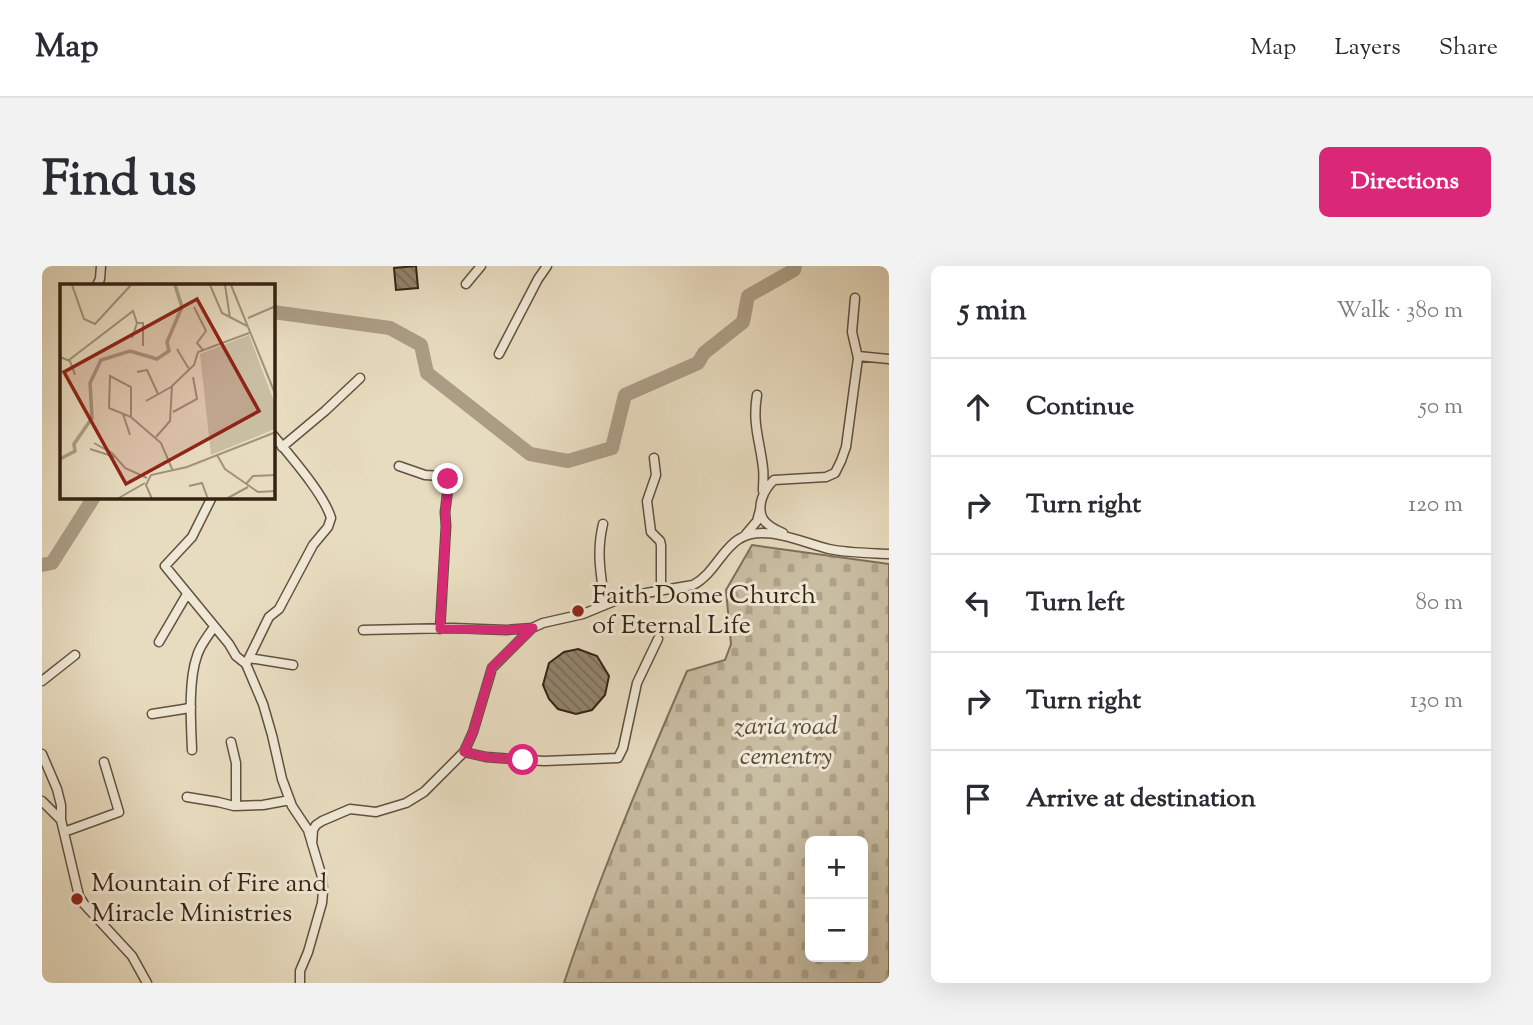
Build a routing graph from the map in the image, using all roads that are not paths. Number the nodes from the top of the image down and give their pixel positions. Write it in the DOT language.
graph roads {
  1 [pos="101,266"];
  2 [pos="481,266"];
  3 [pos="547,266"];
  4 [pos="98,284"];
  5 [pos="466,284"];
  6 [pos="855,298"];
  7 [pos="499,354"];
  8 [pos="858,356"];
  9 [pos="889,359"];
  10 [pos="360,378"];
  11 [pos="757,395"];
  12 [pos="275,438"];
  13 [pos="282,447"];
  14 [pos="654,458"];
  15 [pos="399,466"];
  16 [pos="763,494"];
  17 [pos="211,499"];
  18 [pos="761,507"];
  19 [pos="603,524"];
  20 [pos="792,538"];
  21 [pos="739,539"];
  22 [pos="889,554"];
  23 [pos="661,591"];
  24 [pos="187,594"];
  25 [pos="605,605"];
  26 [pos="214,627"];
  27 [pos="533,628"];
  28 [pos="440,629"];
  29 [pos="363,630"];
  30 [pos="658,639"];
  31 [pos="159,642"];
  32 [pos="75,655"];
  33 [pos="247,661"];
  34 [pos="293,665"];
  35 [pos="42,681"];
  36 [pos="191,707"];
  37 [pos="152,714"];
  38 [pos="231,742"];
  39 [pos="192,750"];
  40 [pos="464,752"];
  41 [pos="42,754"];
  42 [pos="104,762"];
  43 [pos="187,797"];
  44 [pos="290,800"];
  45 [pos="42,801"];
  46 [pos="236,806"];
  47 [pos="61,820"];
  48 [pos="64,832"];
  49 [pos="312,844"];
  50 [pos="147,983"];
  51 [pos="300,983"];
  1 -- 4 [label="street"];
  2 -- 5 [label="street"];
  3 -- 7 [label="street"];
  6 -- 8 [label="street"];
  8 -- 9 [label="street"];
  8 -- 16 [label="street"];
  10 -- 13 [label="street"];
  11 -- 16 [label="street"];
  12 -- 13 [label="street"];
  13 -- 33 [label="street"];
  14 -- 23 [label="street"];
  15 -- 28 [label="street"];
  16 -- 18 [label="street"];
  17 -- 24 [label="street"];
  18 -- 20 [label="street"];
  18 -- 21 [label="street"];
  19 -- 25 [label="street"];
  20 -- 21 [label="street"];
  20 -- 22 [label="street"];
  21 -- 23 [label="street"];
  23 -- 25 [label="street"];
  24 -- 26 [label="street"];
  24 -- 31 [label="street"];
  25 -- 27 [label="street"];
  26 -- 33 [label="street"];
  26 -- 36 [label="street"];
  27 -- 28 [label="street"];
  27 -- 40 [label="street"];
  28 -- 29 [label="street"];
  30 -- 40 [label="street"];
  32 -- 35 [label="street"];
  33 -- 34 [label="street"];
  33 -- 44 [label="street"];
  36 -- 37 [label="street"];
  36 -- 39 [label="street"];
  38 -- 46 [label="street"];
  40 -- 49 [label="street"];
  41 -- 47 [label="street"];
  42 -- 48 [label="street"];
  43 -- 46 [label="street"];
  44 -- 46 [label="street"];
  44 -- 49 [label="street"];
  45 -- 47 [label="street"];
  47 -- 48 [label="street"];
  48 -- 50 [label="street"];
  49 -- 51 [label="street"];
}
